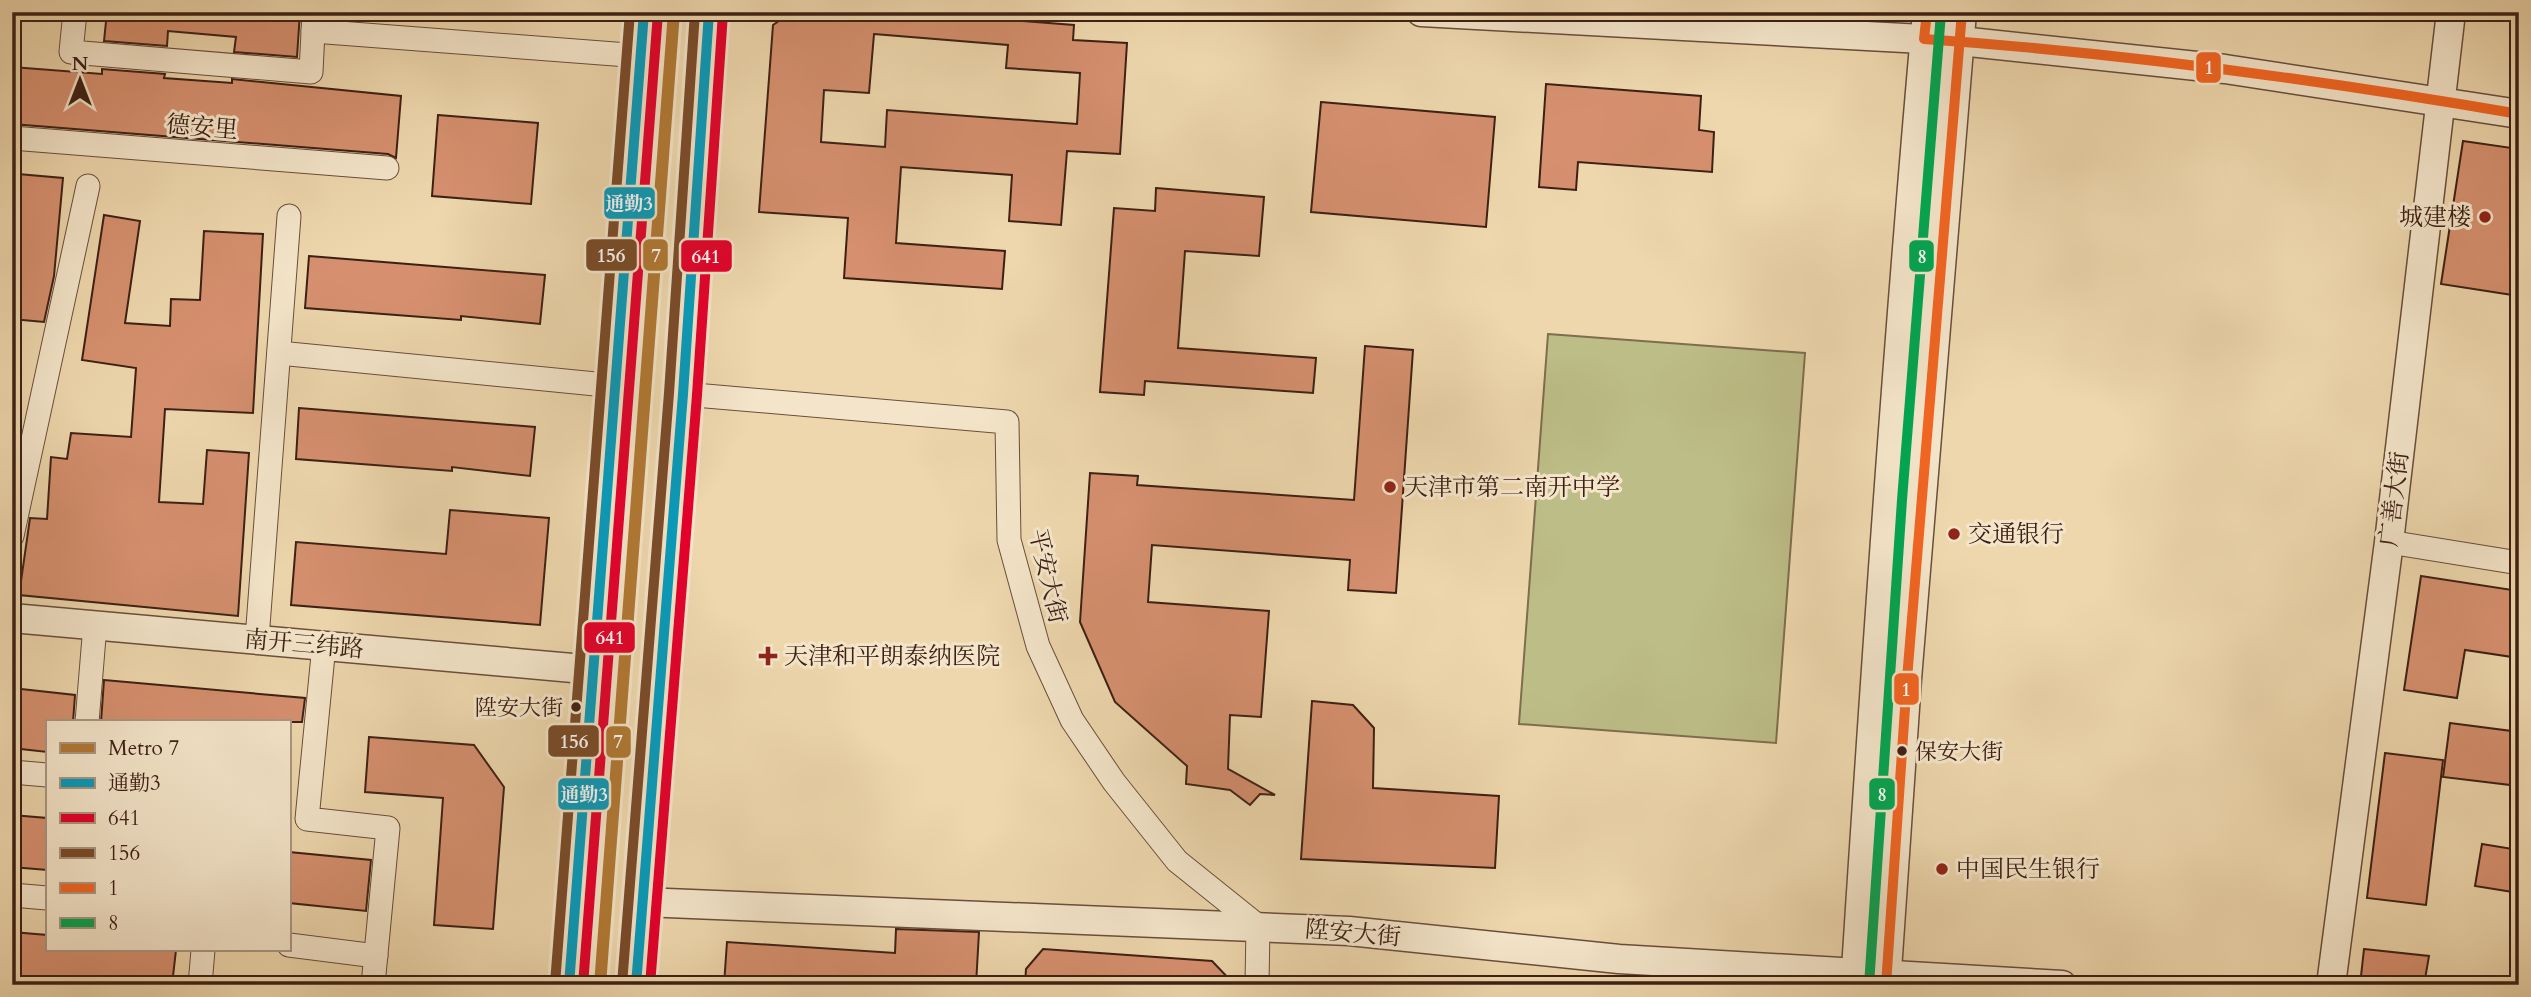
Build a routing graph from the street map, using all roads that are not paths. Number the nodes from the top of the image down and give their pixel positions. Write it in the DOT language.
graph roads {
  1 [pos="75,12"];
  2 [pos="644,12"];
  3 [pos="709,12"];
  4 [pos="1421,12"];
  5 [pos="1962,12"];
  6 [pos="2451,12"];
  7 [pos="314,22"];
  8 [pos="1926,26"];
  9 [pos="1960,41"];
  10 [pos="640,56"];
  11 [pos="2441,102"];
  12 [pos="2519,114"];
  13 [pos="12,138"];
  14 [pos="387,168"];
  15 [pos="88,186"];
  16 [pos="289,216"];
  17 [pos="279,353"];
  18 [pos="616,386"];
  19 [pos="683,394"];
  20 [pos="12,536"];
  21 [pos="2389,542"];
  22 [pos="2519,563"];
  23 [pos="12,618"];
  24 [pos="95,625"];
  25 [pos="257,639"];
  26 [pos="324,645"];
  27 [pos="595,670"];
  28 [pos="86,720"];
  29 [pos="12,772"];
  30 [pos="46,775"];
  31 [pos="298,818"];
  32 [pos="12,895"];
  33 [pos="46,898"];
  34 [pos="643,902"];
  35 [pos="1258,926"];
  36 [pos="290,945"];
  37 [pos="203,951"];
  38 [pos="376,956"];
  39 [pos="1855,979"];
  40 [pos="1886,980"];
  41 [pos="200,985"];
  42 [pos="373,985"];
  43 [pos="569,985"];
  44 [pos="636,985"];
  45 [pos="1257,985"];
  46 [pos="2062,985"];
  47 [pos="2332,985"];
  1 -- 7 [label="street"];
  2 -- 10 [label="main road"];
  3 -- 19 [label="main road"];
  4 -- 8 [label="street"];
  5 -- 9 [label="street"];
  6 -- 11 [label="street, 广善大街"];
  7 -- 10 [label="street"];
  8 -- 9 [label="street"];
  8 -- 39 [label="street"];
  9 -- 11 [label="street"];
  9 -- 40 [label="street"];
  10 -- 18 [label="main road"];
  11 -- 12 [label="street"];
  11 -- 21 [label="street, 广善大街"];
  13 -- 14 [label="street, 德安里"];
  15 -- 20 [label="street"];
  16 -- 17 [label="street"];
  17 -- 18 [label="street"];
  17 -- 25 [label="street"];
  18 -- 27 [label="main road"];
  19 -- 34 [label="main road"];
  19 -- 35 [label="street, 平安大街"];
  21 -- 22 [label="street"];
  21 -- 47 [label="street, 广善大街"];
  23 -- 24 [label="street, 南开三纬路"];
  24 -- 25 [label="street, 南开三纬路"];
  24 -- 28 [label="street"];
  25 -- 26 [label="street, 南开三纬路"];
  26 -- 27 [label="street, 南开三纬路"];
  26 -- 31 [label="street"];
  27 -- 43 [label="main road"];
  29 -- 30 [label="street"];
  31 -- 38 [label="street"];
  32 -- 33 [label="street"];
  34 -- 35 [label="street, 陞安大街"];
  34 -- 44 [label="main road"];
  35 -- 39 [label="street, 陞安大街"];
  35 -- 45 [label="street"];
  36 -- 38 [label="street"];
  37 -- 41 [label="street"];
  38 -- 42 [label="street"];
  39 -- 40 [label="street, 陞安大街"];
  40 -- 46 [label="street, 陞安大街"];
}
